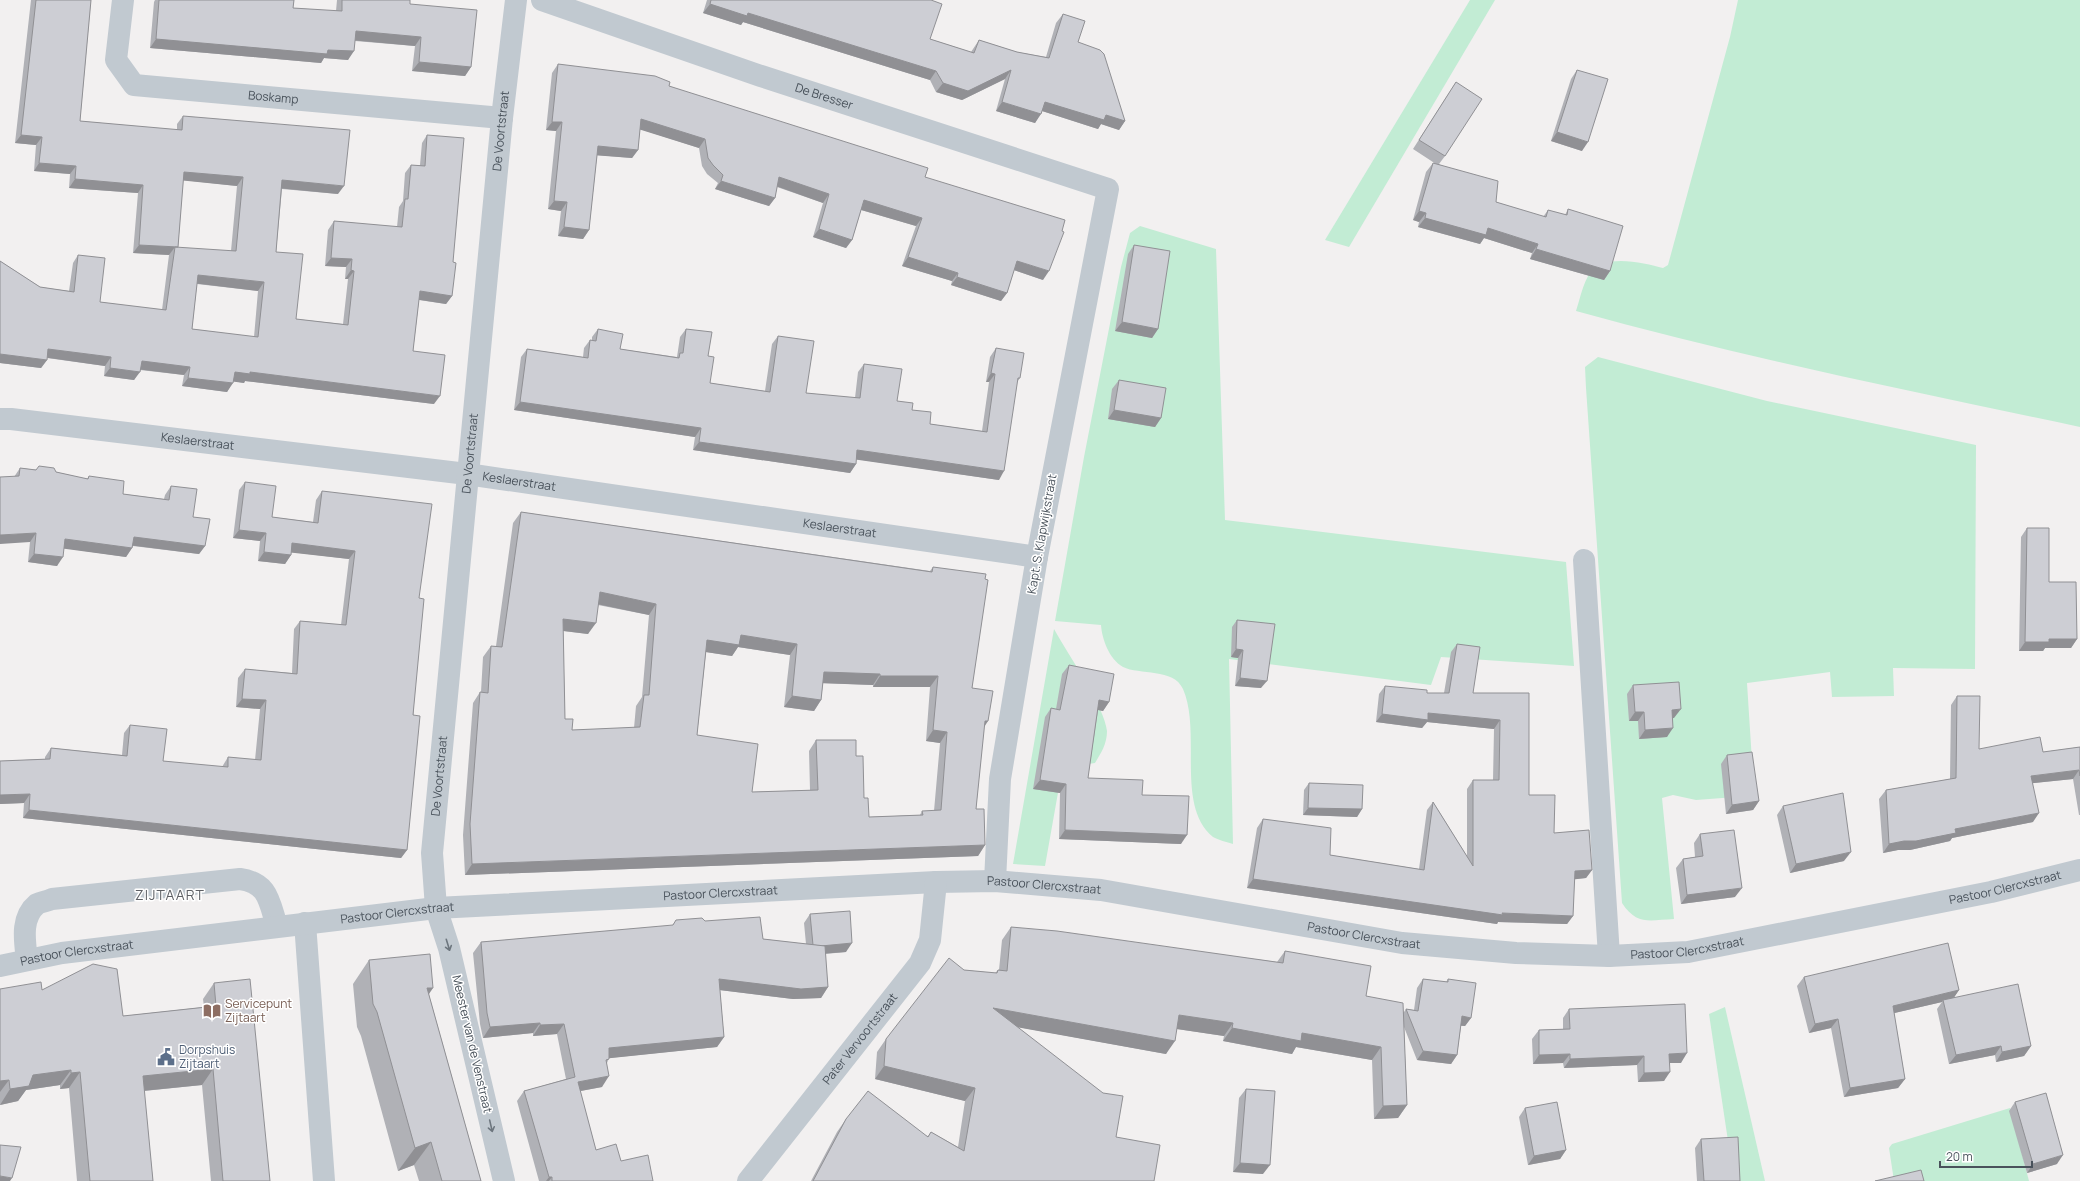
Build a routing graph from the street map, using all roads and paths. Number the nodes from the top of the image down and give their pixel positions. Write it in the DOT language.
graph roads {
  1 [pos="123,0"];
  2 [pos="516,0"];
  3 [pos="542,0"];
  4 [pos="502,118"];
  5 [pos="1108,189"];
  6 [pos="0,419"];
  7 [pos="467,474"];
  8 [pos="1037,557"];
  9 [pos="1584,560"];
  10 [pos="2080,870"];
  11 [pos="995,881"];
  12 [pos="936,882"];
  13 [pos="436,908"];
  14 [pos="305,923"];
  15 [pos="277,926"];
  16 [pos="1609,956"];
  17 [pos="27,960"];
  18 [pos="0,966"];
  19 [pos="324,1181"];
  20 [pos="504,1181"];
  21 [pos="748,1181"];
  1 -- 4 [label="street, Boskamp"];
  2 -- 4 [label="street, De Voortstraat"];
  3 -- 5 [label="street, De Bresser"];
  4 -- 7 [label="street, De Voortstraat"];
  5 -- 8 [label="street, Kapt. S. Klapwijkstraat"];
  6 -- 7 [label="street, Keslaerstraat"];
  7 -- 8 [label="street, Keslaerstraat"];
  7 -- 13 [label="street, De Voortstraat"];
  8 -- 11 [label="street, Kapt. S. Klapwijkstraat"];
  9 -- 16 [label="street"];
  10 -- 16 [label="street, Pastoor Clercxstraat"];
  11 -- 12 [label="street, Pastoor Clercxstraat"];
  11 -- 16 [label="street, Pastoor Clercxstraat"];
  12 -- 13 [label="street, Pastoor Clercxstraat"];
  12 -- 21 [label="street, Pater Vervoortstraat"];
  13 -- 14 [label="street, Pastoor Clercxstraat"];
  13 -- 20 [label="street, Meester van de Venstraat, one-way"];
  14 -- 15 [label="street, Pastoor Clercxstraat"];
  14 -- 19 [label="street"];
  15 -- 17 [label="street, Pastoor Clercxstraat"];
  15 -- 17 [label="street"];
  17 -- 18 [label="street, Pastoor Clercxstraat"];
}
